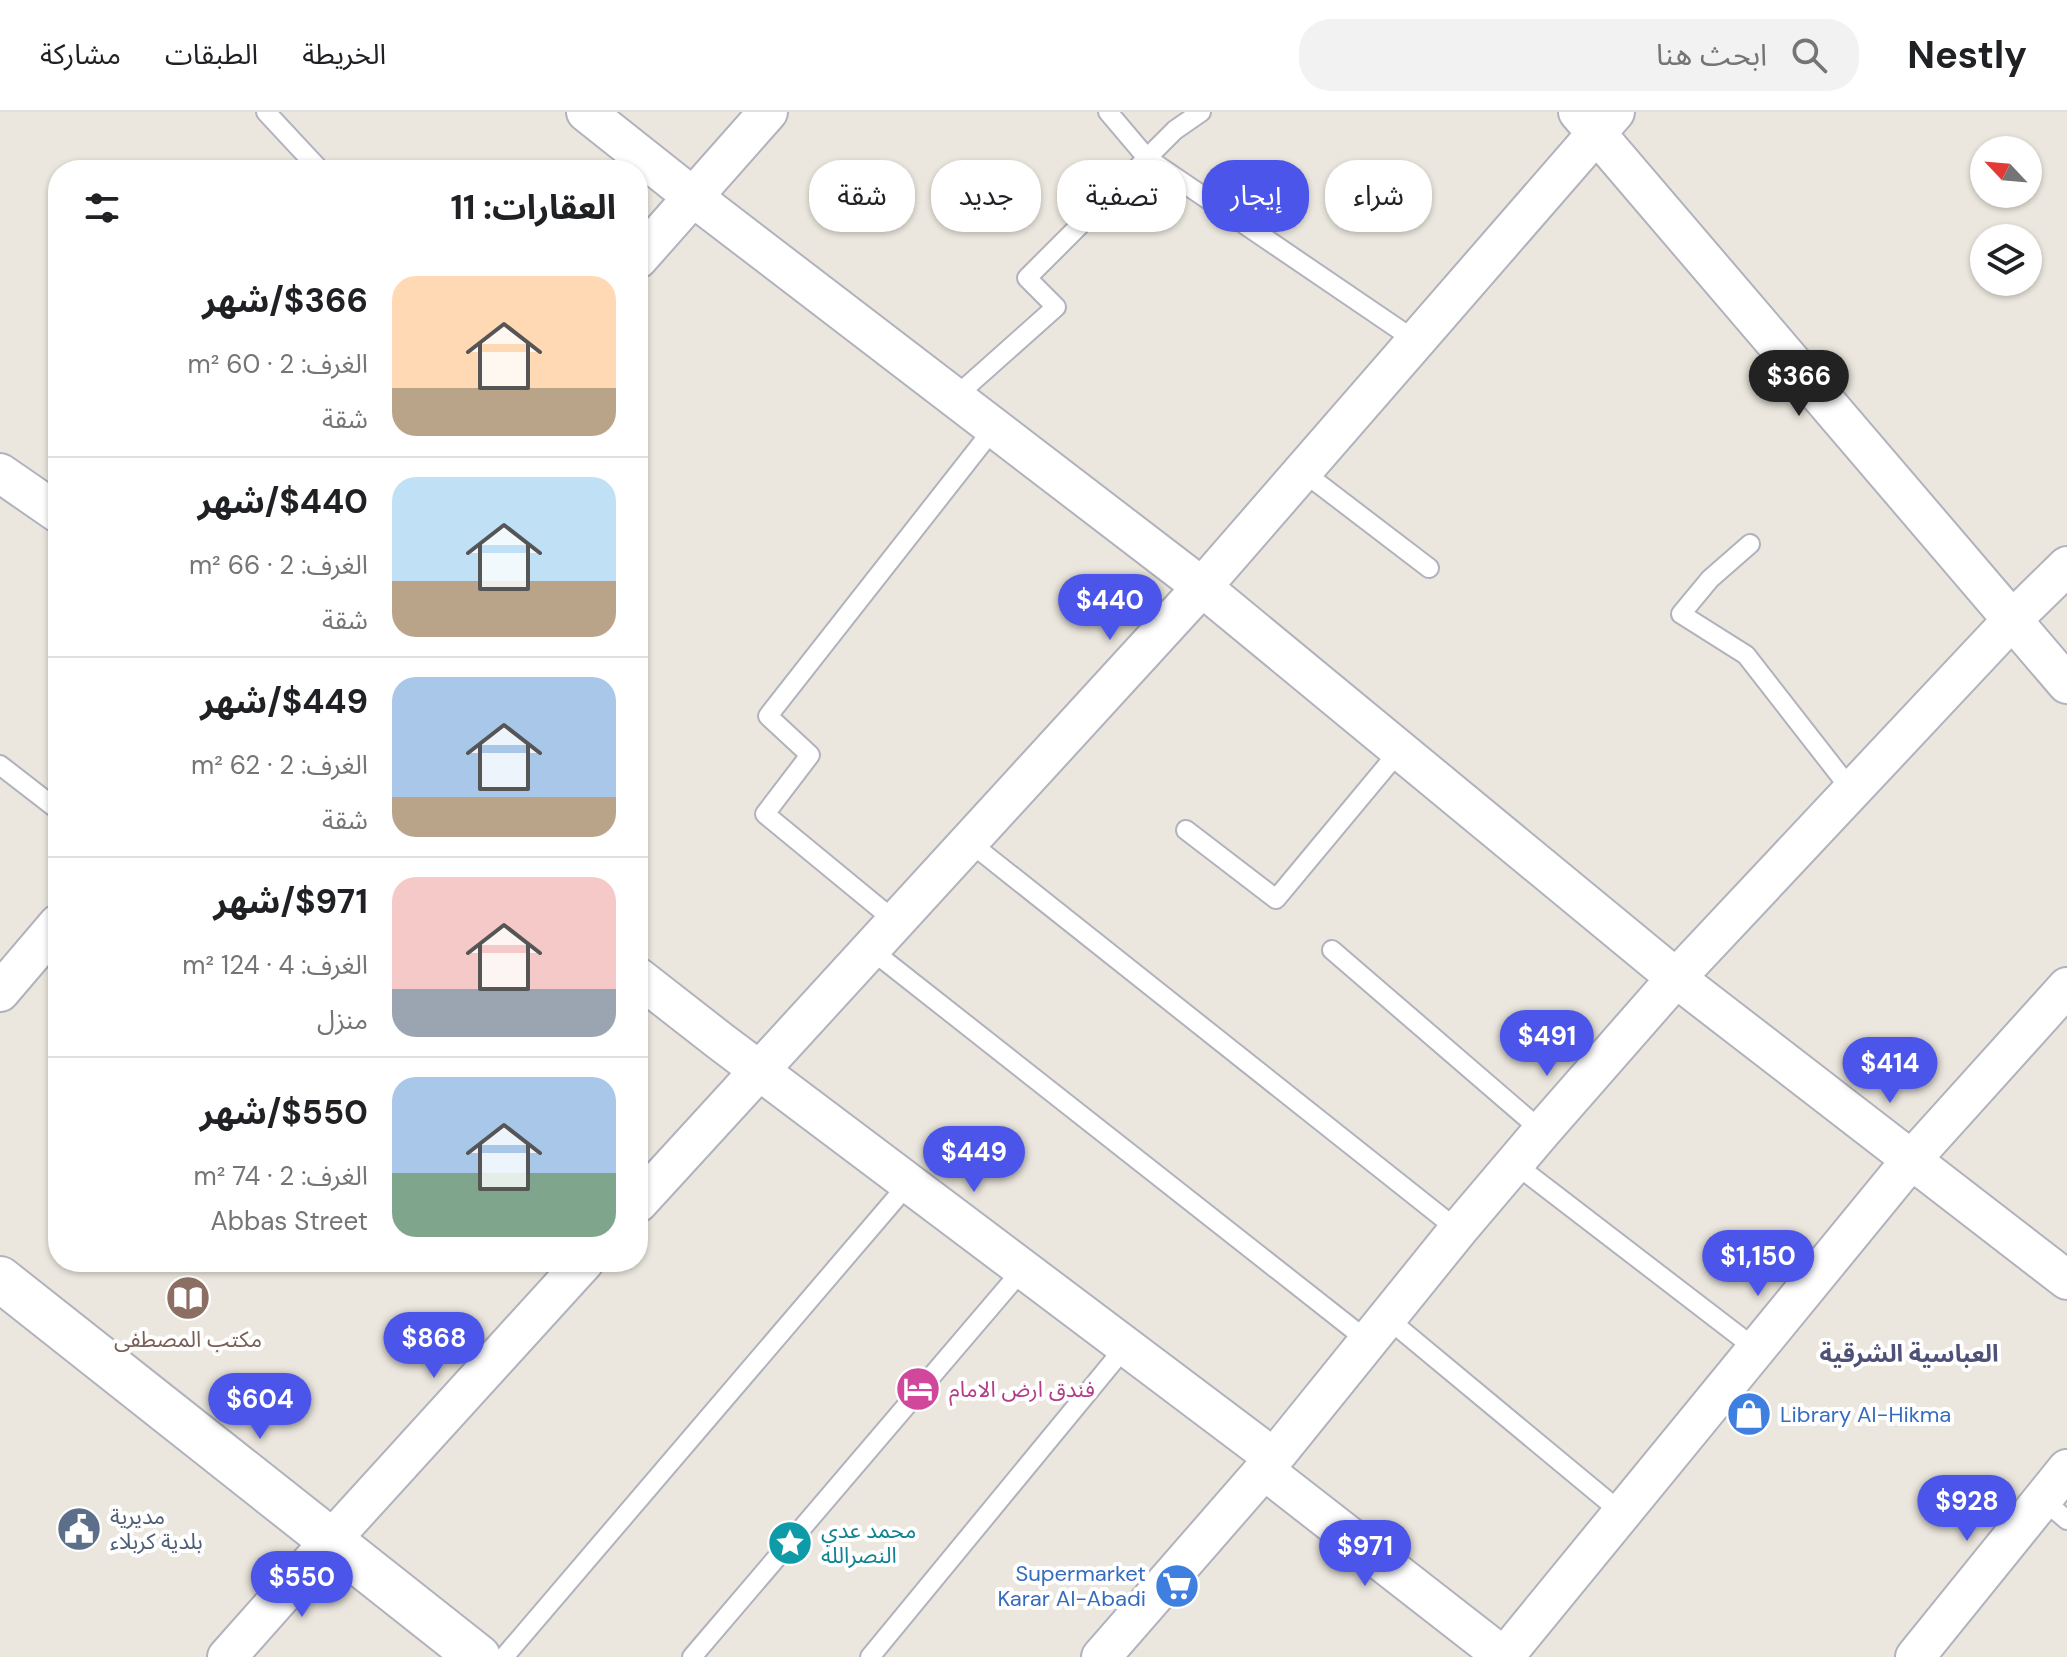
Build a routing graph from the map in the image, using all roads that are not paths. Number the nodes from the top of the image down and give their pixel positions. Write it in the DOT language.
graph roads {
  1 [pos="266,112"];
  2 [pos="586,112"];
  3 [pos="768,112"];
  4 [pos="1108,112"];
  5 [pos="1201,112"];
  6 [pos="1596,119"];
  7 [pos="1147,158"];
  8 [pos="311,160"];
  9 [pos="646,160"];
  10 [pos="648,161"];
  11 [pos="693,197"];
  12 [pos="648,248"];
  13 [pos="1416,341"];
  14 [pos="955,397"];
  15 [pos="994,428"];
  16 [pos="1302,471"];
  17 [pos="0,473"];
  18 [pos="48,505"];
  19 [pos="1750,544"];
  20 [pos="2067,566"];
  21 [pos="1429,568"];
  22 [pos="1202,587"];
  23 [pos="2012,620"];
  24 [pos="2067,684"];
  25 [pos="1400,750"];
  26 [pos="0,765"];
  27 [pos="1852,791"];
  28 [pos="48,802"];
  29 [pos="1186,830"];
  30 [pos="968,841"];
  31 [pos="895,921"];
  32 [pos="48,936"];
  33 [pos="870,949"];
  34 [pos="1332,950"];
  35 [pos="1676,978"];
  36 [pos="648,985"];
  37 [pos="2067,987"];
  38 [pos="0,992"];
  39 [pos="758,1070"];
  40 [pos="1542,1131"];
  41 [pos="1911,1160"];
  42 [pos="1515,1164"];
  43 [pos="909,1183"];
  44 [pos="648,1192"];
  45 [pos="1458,1230"];
  46 [pos="1023,1269"];
  47 [pos="575,1272"];
  48 [pos="0,1279"];
  49 [pos="2067,1280"];
  50 [pos="1378,1329"];
  51 [pos="1126,1346"];
  52 [pos="1756,1349"];
  53 [pos="1269,1464"];
  54 [pos="2067,1469"];
  55 [pos="2054,1510"];
  56 [pos="1622,1513"];
  57 [pos="331,1540"];
  58 [pos="1917,1656"];
  59 [pos="227,1657"];
  60 [pos="478,1657"];
  61 [pos="504,1657"];
  62 [pos="692,1657"];
  63 [pos="870,1657"];
  64 [pos="1101,1657"];
  65 [pos="1504,1657"];
  1 -- 8 [label="lane"];
  2 -- 9 [label="street"];
  3 -- 11 [label="street"];
  4 -- 7 [label="lane"];
  5 -- 7 [label="lane"];
  6 -- 13 [label="street"];
  6 -- 23 [label="street"];
  7 -- 13 [label="lane"];
  7 -- 14 [label="lane"];
  10 -- 11 [label="street"];
  11 -- 12 [label="street"];
  11 -- 14 [label="street"];
  13 -- 16 [label="street"];
  14 -- 15 [label="street"];
  15 -- 22 [label="street"];
  15 -- 31 [label="lane"];
  16 -- 21 [label="lane"];
  16 -- 22 [label="street"];
  17 -- 18 [label="street"];
  19 -- 27 [label="lane"];
  20 -- 23 [label="street"];
  22 -- 25 [label="street"];
  22 -- 30 [label="street"];
  23 -- 24 [label="street"];
  23 -- 27 [label="street"];
  25 -- 29 [label="lane"];
  25 -- 35 [label="street"];
  26 -- 28 [label="lane"];
  27 -- 35 [label="street"];
  30 -- 31 [label="street"];
  30 -- 45 [label="lane"];
  31 -- 33 [label="street"];
  32 -- 38 [label="street"];
  33 -- 39 [label="street"];
  33 -- 50 [label="lane"];
  34 -- 40 [label="lane"];
  35 -- 40 [label="street"];
  35 -- 41 [label="street"];
  36 -- 39 [label="street"];
  37 -- 41 [label="street"];
  39 -- 43 [label="street"];
  39 -- 44 [label="street"];
  40 -- 42 [label="street"];
  41 -- 49 [label="street"];
  41 -- 52 [label="street"];
  42 -- 45 [label="street"];
  42 -- 52 [label="lane"];
  43 -- 46 [label="street"];
  43 -- 61 [label="lane"];
  45 -- 50 [label="street"];
  46 -- 51 [label="street"];
  46 -- 62 [label="lane"];
  47 -- 57 [label="street"];
  48 -- 57 [label="main road"];
  50 -- 53 [label="street"];
  50 -- 56 [label="lane"];
  51 -- 53 [label="street"];
  51 -- 63 [label="lane"];
  52 -- 56 [label="street"];
  53 -- 64 [label="street"];
  53 -- 65 [label="street"];
  54 -- 55 [label="street"];
  55 -- 58 [label="street"];
  56 -- 65 [label="street"];
  57 -- 59 [label="street"];
  57 -- 60 [label="main road"];
}
